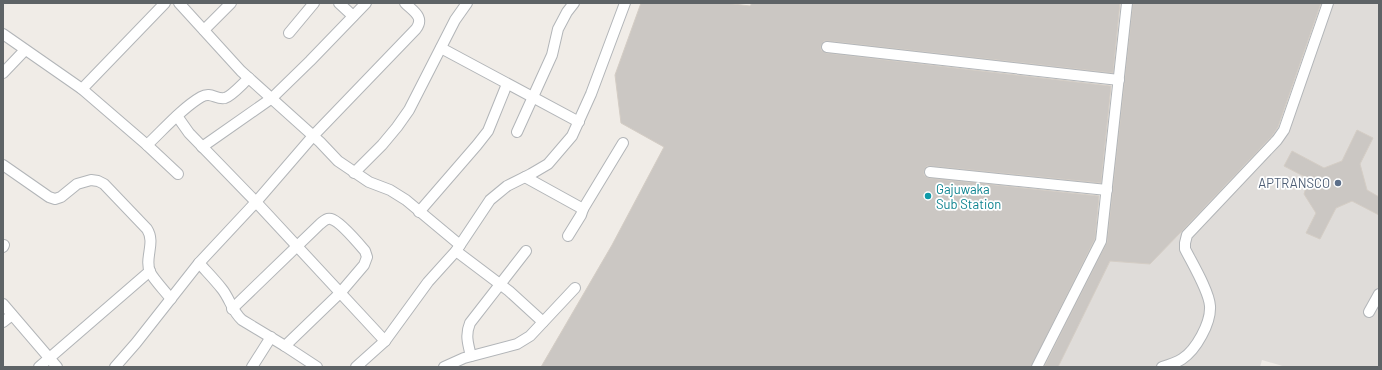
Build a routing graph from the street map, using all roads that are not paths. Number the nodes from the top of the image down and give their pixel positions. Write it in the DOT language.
graph roads {
  1 [pos="165,3"];
  2 [pos="179,3"];
  3 [pos="231,3"];
  4 [pos="314,3"];
  5 [pos="339,3"];
  6 [pos="366,3"];
  7 [pos="404,3"];
  8 [pos="466,3"];
  9 [pos="574,3"];
  10 [pos="625,3"];
  11 [pos="1127,3"];
  12 [pos="1328,3"];
  13 [pos="353,16"];
  14 [pos="204,30"];
  15 [pos="289,33"];
  16 [pos="3,34"];
  17 [pos="827,47"];
  18 [pos="440,48"];
  19 [pos="25,50"];
  20 [pos="3,73"];
  21 [pos="249,78"];
  22 [pos="1119,80"];
  23 [pos="507,84"];
  24 [pos="82,89"];
  25 [pos="532,97"];
  26 [pos="272,98"];
  27 [pos="177,116"];
  28 [pos="578,122"];
  29 [pos="517,132"];
  30 [pos="313,136"];
  31 [pos="623,143"];
  32 [pos="147,145"];
  33 [pos="202,147"];
  34 [pos="3,164"];
  35 [pos="930,172"];
  36 [pos="354,173"];
  37 [pos="178,174"];
  38 [pos="525,177"];
  39 [pos="1107,190"];
  40 [pos="256,202"];
  41 [pos="583,209"];
  42 [pos="419,212"];
  43 [pos="568,236"];
  44 [pos="298,246"];
  45 [pos="458,248"];
  46 [pos="526,251"];
  47 [pos="199,263"];
  48 [pos="150,271"];
  49 [pos="500,284"];
  50 [pos="576,288"];
  51 [pos="341,292"];
  52 [pos="1379,294"];
  53 [pos="171,299"];
  54 [pos="3,304"];
  55 [pos="232,309"];
  56 [pos="1369,312"];
  57 [pos="12,315"];
  58 [pos="3,322"];
  59 [pos="543,322"];
  60 [pos="271,338"];
  61 [pos="385,341"];
  62 [pos="285,346"];
  63 [pos="471,356"];
  64 [pos="50,359"];
  65 [pos="39,367"];
  66 [pos="57,367"];
  67 [pos="115,367"];
  68 [pos="252,367"];
  69 [pos="317,367"];
  70 [pos="356,367"];
  71 [pos="444,367"];
  72 [pos="1038,367"];
  73 [pos="1162,367"];
  1 -- 24 [label="street"];
  2 -- 14 [label="street"];
  3 -- 14 [label="street"];
  4 -- 15 [label="street"];
  5 -- 13 [label="street"];
  6 -- 13 [label="street"];
  7 -- 30 [label="street"];
  8 -- 18 [label="street"];
  9 -- 25 [label="street"];
  10 -- 28 [label="street"];
  11 -- 22 [label="street"];
  12 -- 73 [label="street"];
  13 -- 26 [label="street"];
  14 -- 21 [label="street"];
  16 -- 19 [label="street"];
  17 -- 22 [label="street"];
  18 -- 23 [label="street"];
  18 -- 36 [label="street"];
  19 -- 20 [label="street"];
  19 -- 24 [label="street"];
  21 -- 26 [label="street"];
  21 -- 27 [label="street"];
  22 -- 39 [label="street"];
  23 -- 25 [label="street"];
  23 -- 42 [label="street"];
  24 -- 32 [label="street"];
  25 -- 28 [label="street"];
  25 -- 29 [label="street"];
  26 -- 30 [label="street"];
  26 -- 33 [label="street"];
  27 -- 32 [label="street"];
  27 -- 33 [label="street"];
  28 -- 38 [label="street"];
  30 -- 36 [label="street"];
  30 -- 40 [label="street"];
  31 -- 41 [label="street"];
  32 -- 37 [label="street"];
  33 -- 40 [label="street"];
  34 -- 48 [label="street"];
  35 -- 39 [label="street"];
  36 -- 42 [label="street"];
  38 -- 41 [label="street"];
  38 -- 45 [label="street"];
  39 -- 72 [label="street"];
  40 -- 44 [label="street"];
  40 -- 47 [label="street"];
  41 -- 43 [label="street"];
  42 -- 45 [label="street"];
  44 -- 51 [label="street"];
  44 -- 51 [label="street"];
  44 -- 55 [label="street"];
  45 -- 49 [label="street"];
  45 -- 61 [label="street"];
  46 -- 49 [label="street"];
  47 -- 53 [label="street"];
  47 -- 55 [label="street"];
  48 -- 53 [label="street"];
  48 -- 64 [label="street"];
  49 -- 59 [label="street"];
  49 -- 63 [label="street"];
  50 -- 59 [label="street"];
  51 -- 61 [label="street"];
  51 -- 62 [label="street"];
  52 -- 56 [label="street"];
  53 -- 67 [label="street"];
  54 -- 57 [label="street"];
  55 -- 60 [label="street"];
  57 -- 58 [label="street"];
  57 -- 64 [label="street"];
  59 -- 63 [label="street"];
  60 -- 62 [label="street"];
  60 -- 68 [label="street"];
  61 -- 70 [label="street"];
  62 -- 69 [label="street"];
  63 -- 71 [label="street"];
  64 -- 65 [label="street"];
  64 -- 66 [label="street"];
}
